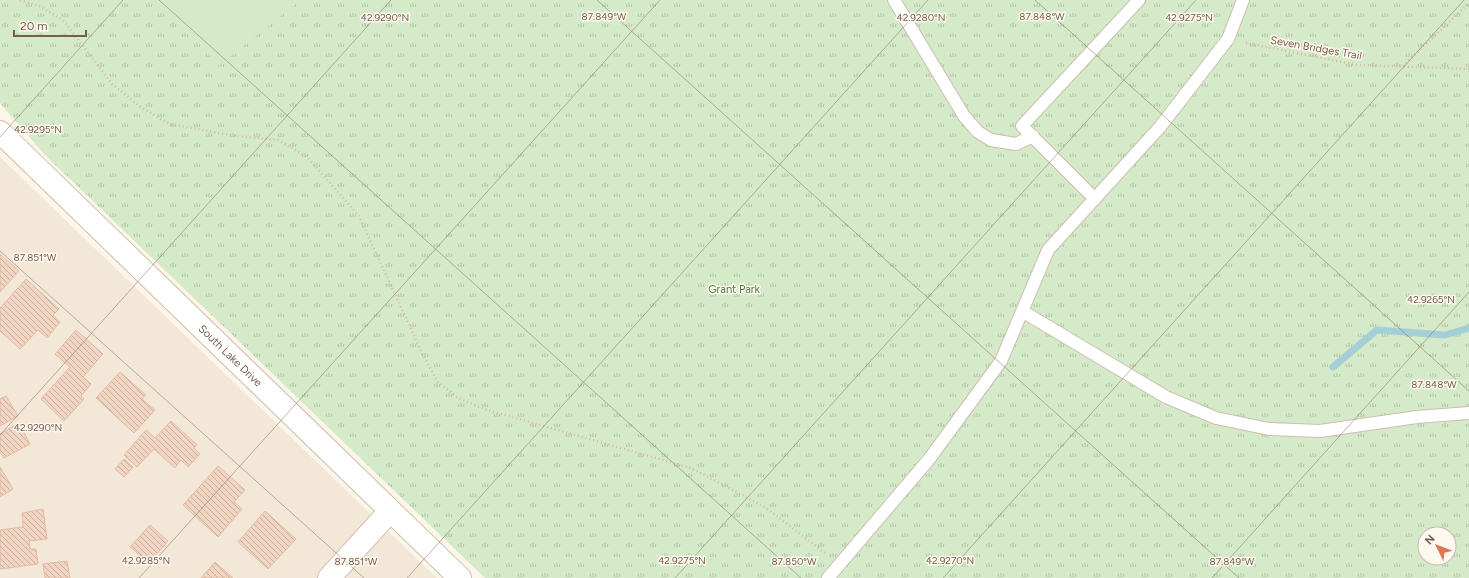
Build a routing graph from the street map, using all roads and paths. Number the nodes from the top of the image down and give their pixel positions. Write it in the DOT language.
graph roads {
  1 [pos="20,0"];
  2 [pos="894,0"];
  3 [pos="1139,0"];
  4 [pos="1243,0"];
  5 [pos="1469,3"];
  6 [pos="1228,39"];
  7 [pos="1403,66"];
  8 [pos="1469,69"];
  9 [pos="0,132"];
  10 [pos="1033,136"];
  11 [pos="1096,199"];
  12 [pos="1022,311"];
  13 [pos="1469,413"];
  14 [pos="390,511"];
  15 [pos="828,554"];
  16 [pos="329,578"];
  17 [pos="460,578"];
  18 [pos="828,578"];
  1 -- 15 [label="path"];
  2 -- 10 [label="lane"];
  3 -- 10 [label="lane"];
  4 -- 6 [label="lane"];
  5 -- 7 [label="path"];
  6 -- 7 [label="path, Seven Bridges Trail"];
  6 -- 11 [label="lane"];
  7 -- 8 [label="path, Seven Bridges Trail"];
  9 -- 14 [label="street, South Lake Drive"];
  10 -- 11 [label="lane"];
  11 -- 12 [label="lane"];
  12 -- 13 [label="lane"];
  12 -- 18 [label="lane"];
  14 -- 16 [label="street"];
  14 -- 17 [label="street, South Lake Drive"];
}
